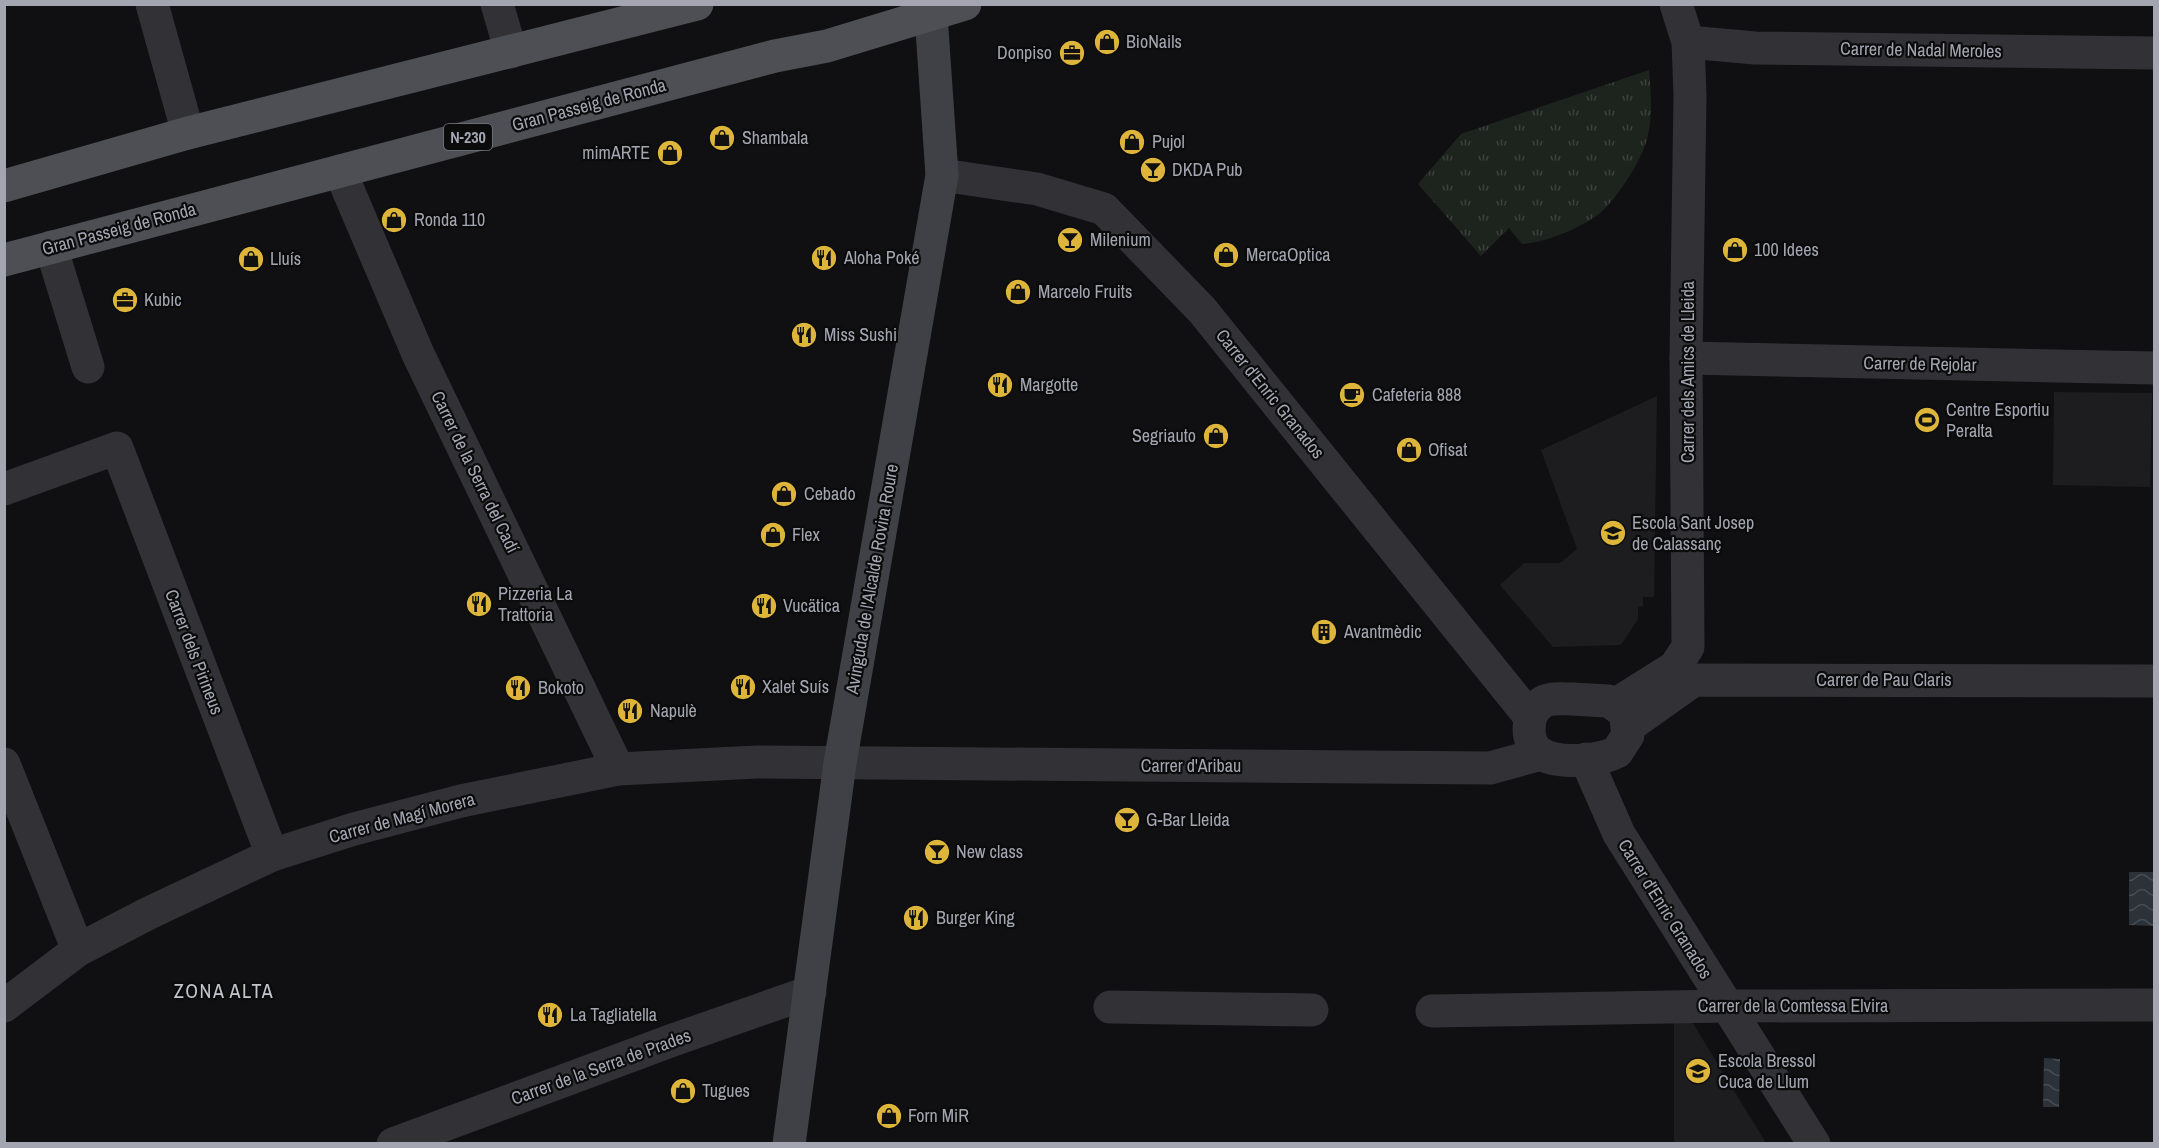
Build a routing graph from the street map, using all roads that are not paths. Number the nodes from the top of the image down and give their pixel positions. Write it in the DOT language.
graph roads {
  1 [pos="152,4"];
  2 [pos="497,4"];
  3 [pos="697,4"];
  4 [pos="965,4"];
  5 [pos="1676,4"];
  6 [pos="928,8"];
  7 [pos="1688,42"];
  8 [pos="511,52"];
  9 [pos="2154,53"];
  10 [pos="188,133"];
  11 [pos="340,171"];
  12 [pos="942,175"];
  13 [pos="4,186"];
  14 [pos="51,247"];
  15 [pos="4,260"];
  16 [pos="1686,358"];
  17 [pos="88,367"];
  18 [pos="2154,368"];
  19 [pos="4,489"];
  20 [pos="2154,681"];
  21 [pos="1622,715"];
  22 [pos="1530,717"];
  23 [pos="1541,754"];
  24 [pos="1586,759"];
  25 [pos="840,763"];
  26 [pos="4,765"];
  27 [pos="618,770"];
  28 [pos="272,855"];
  29 [pos="78,950"];
  30 [pos="810,992"];
  31 [pos="2154,1005"];
  32 [pos="4,1006"];
  33 [pos="1726,1006"];
  34 [pos="1110,1007"];
  35 [pos="1312,1010"];
  36 [pos="1432,1011"];
  37 [pos="393,1143"];
  38 [pos="789,1143"];
  39 [pos="1814,1143"];
  1 -- 10 [label="street"];
  2 -- 8 [label="street"];
  3 -- 8 [label="main road"];
  4 -- 6 [label="main road, Gran Passeig de Ronda / N-230"];
  5 -- 7 [label="street, Carrer dels Amics de Lleida"];
  6 -- 11 [label="main road, Gran Passeig de Ronda / N-230"];
  6 -- 12 [label="main road, Avinguda de l'Alcalde Rovira Roure"];
  7 -- 9 [label="street, Carrer de Nadal Meroles"];
  7 -- 16 [label="street, Carrer dels Amics de Lleida"];
  8 -- 10 [label="main road"];
  10 -- 13 [label="main road"];
  11 -- 14 [label="main road, Gran Passeig de Ronda / N-230"];
  11 -- 27 [label="street, Carrer de la Serra del Cadí"];
  12 -- 22 [label="street, Carrer d'Enric Granados"];
  12 -- 25 [label="main road, Avinguda de l'Alcalde Rovira Roure"];
  14 -- 15 [label="main road, Gran Passeig de Ronda / N-230"];
  14 -- 17 [label="street"];
  16 -- 18 [label="street, Carrer de Rejolar"];
  16 -- 21 [label="street, Carrer dels Amics de Lleida"];
  19 -- 28 [label="street, Carrer dels Pirineus"];
  20 -- 21 [label="street, Carrer de Pau Claris"];
  21 -- 22 [label="street"];
  21 -- 24 [label="street"];
  22 -- 23 [label="street"];
  23 -- 24 [label="street"];
  23 -- 25 [label="street, Carrer d'Aribau"];
  24 -- 33 [label="street, Carrer d'Enric Granados"];
  25 -- 27 [label="street, Carrer de Magí Morera"];
  25 -- 30 [label="main road, Avinguda de l'Alcalde Rovira Roure"];
  26 -- 29 [label="street"];
  27 -- 28 [label="street, Carrer de Magí Morera"];
  28 -- 29 [label="street, Carrer de Magí Morera"];
  29 -- 32 [label="street, Carrer de Magí Morera"];
  30 -- 37 [label="street, Carrer de la Serra de Prades"];
  30 -- 38 [label="main road, Avinguda de l'Alcalde Rovira Roure"];
  31 -- 33 [label="street, Carrer de la Comtessa Elvira"];
  33 -- 36 [label="street, Carrer de la Comtessa Elvira"];
  33 -- 39 [label="street, Carrer d'Enric Granados"];
  34 -- 35 [label="street"];
}
